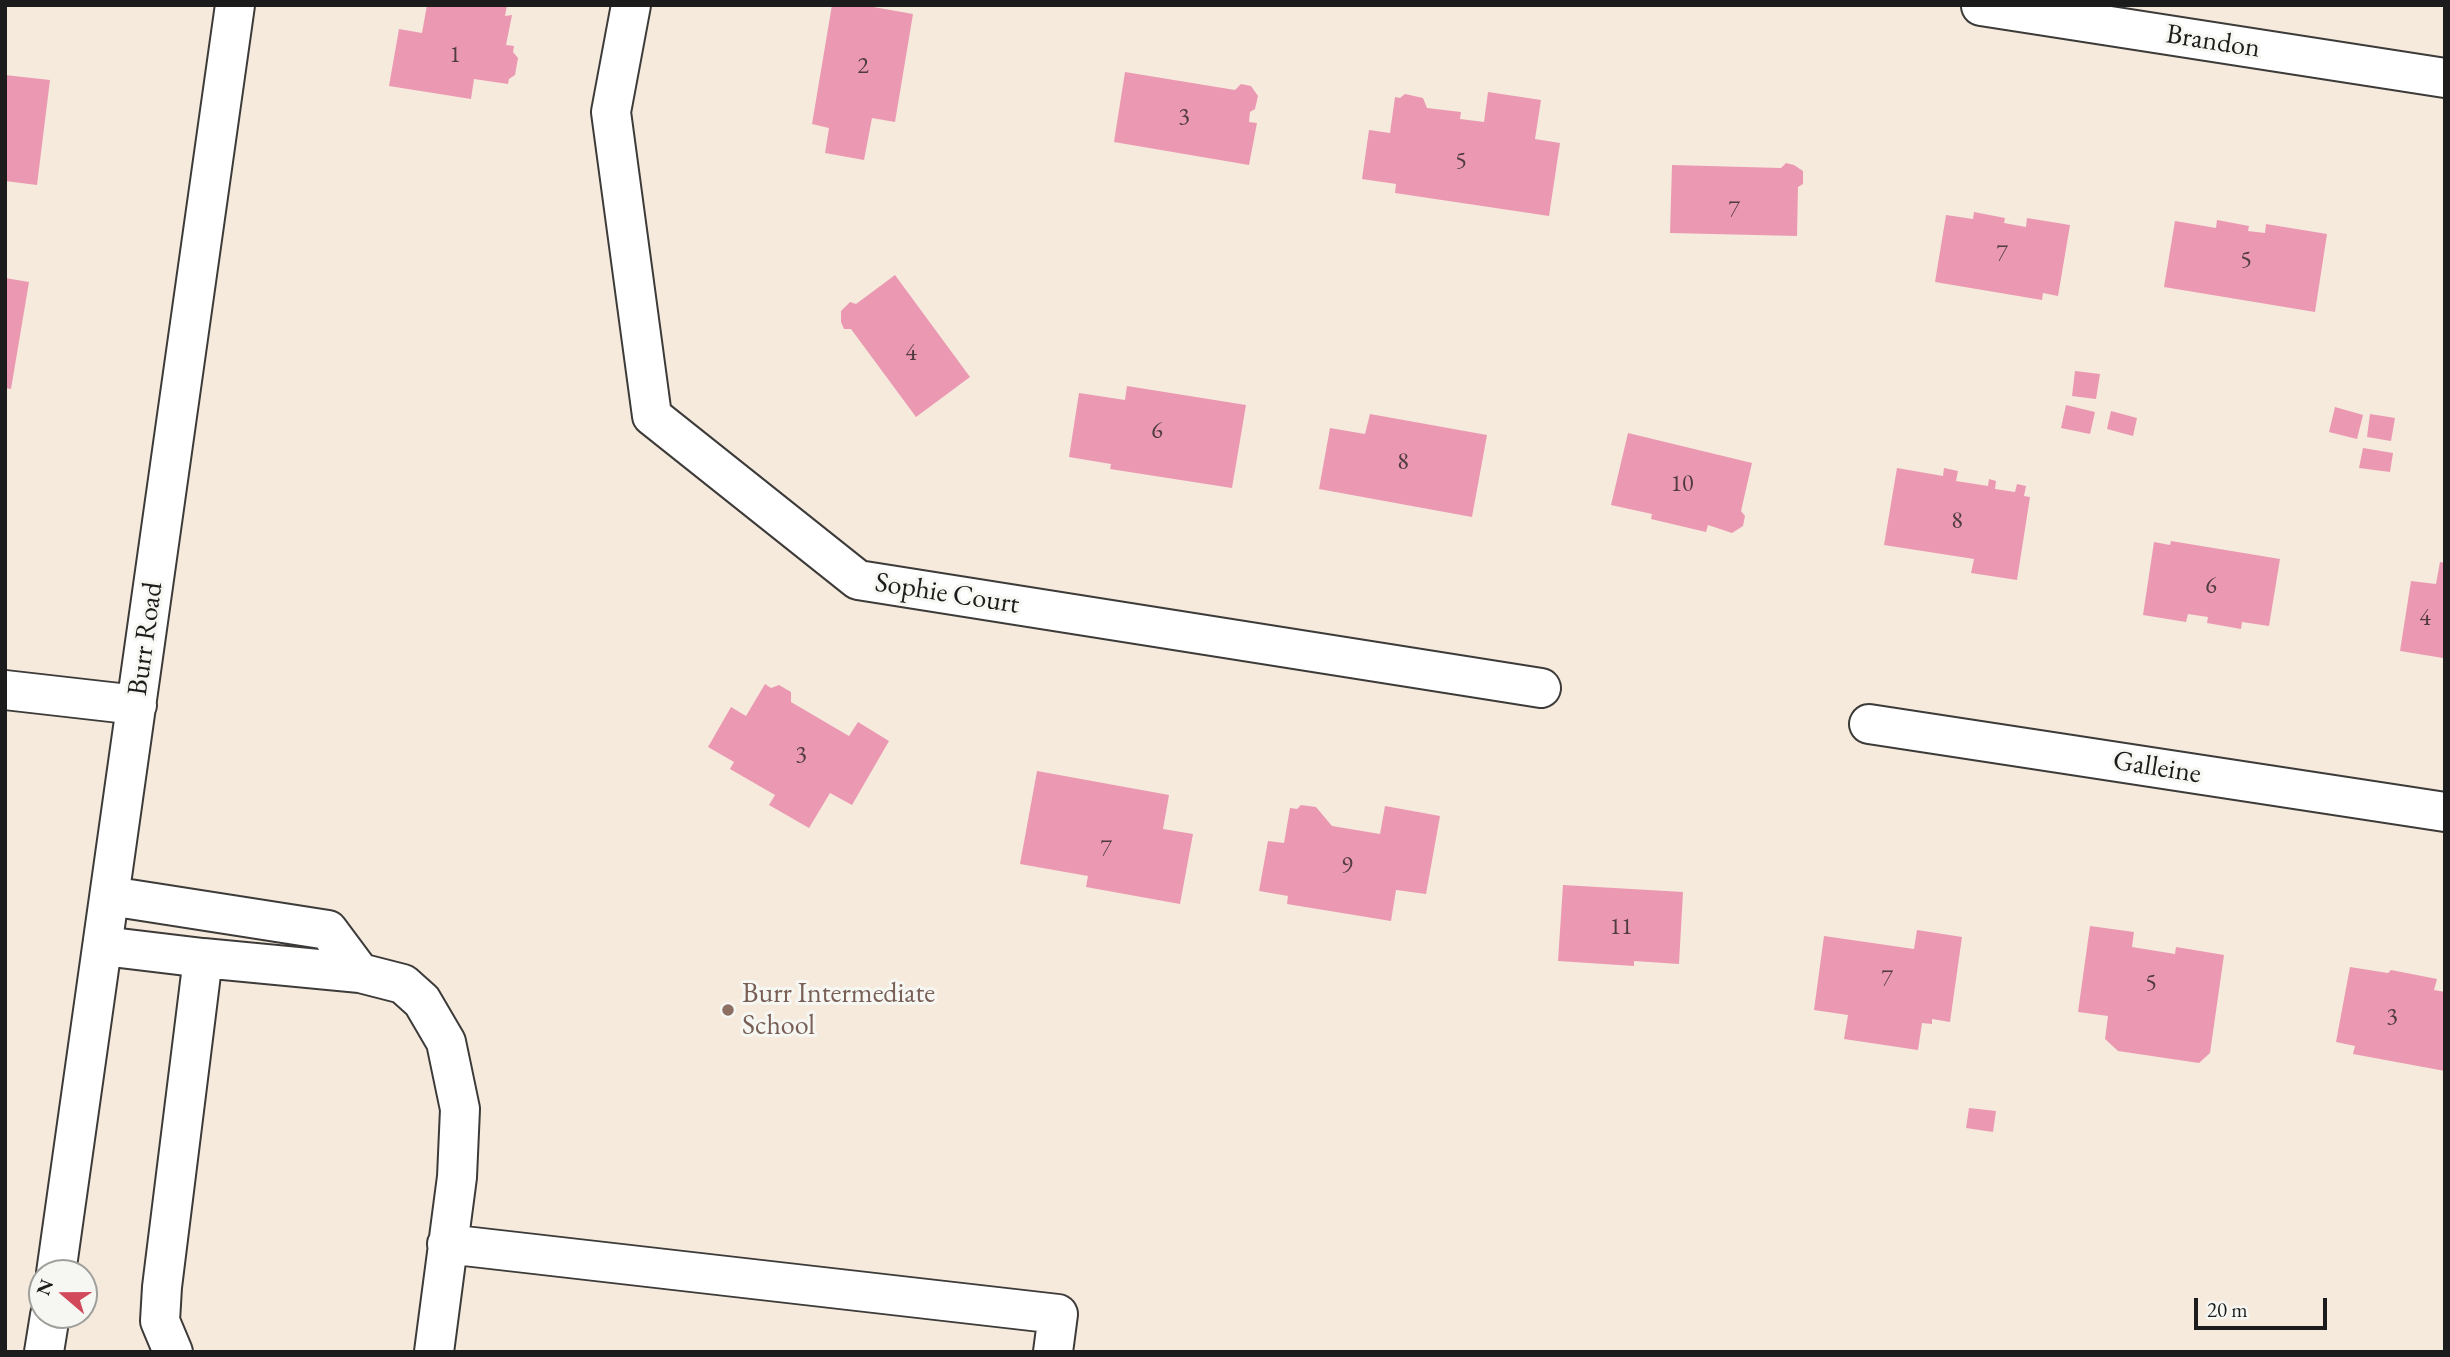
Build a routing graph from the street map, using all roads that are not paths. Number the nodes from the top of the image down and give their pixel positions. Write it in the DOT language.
graph roads {
  1 [pos="235,5"];
  2 [pos="631,5"];
  3 [pos="1981,6"];
  4 [pos="2445,78"];
  5 [pos="1541,688"];
  6 [pos="5,691"];
  7 [pos="137,705"];
  8 [pos="1869,724"];
  9 [pos="2445,812"];
  10 [pos="110,897"];
  11 [pos="103,946"];
  12 [pos="203,958"];
  13 [pos="360,973"];
  14 [pos="447,1244"];
  15 [pos="58,1259"];
  16 [pos="48,1329"];
  17 [pos="44,1352"];
  18 [pos="173,1352"];
  19 [pos="434,1352"];
  20 [pos="1053,1352"];
  1 -- 7 [label="street, Burr Road"];
  2 -- 5 [label="street, Sophie Court"];
  3 -- 4 [label="street, Brandon"];
  6 -- 7 [label="street"];
  7 -- 10 [label="street, Burr Road"];
  8 -- 9 [label="street, Galleine"];
  10 -- 11 [label="street, Burr Road"];
  10 -- 13 [label="street"];
  11 -- 12 [label="street"];
  11 -- 15 [label="street, Burr Road"];
  12 -- 13 [label="street"];
  12 -- 18 [label="street"];
  13 -- 14 [label="street"];
  14 -- 19 [label="street"];
  14 -- 20 [label="street"];
  16 -- 17 [label="street"];
}
